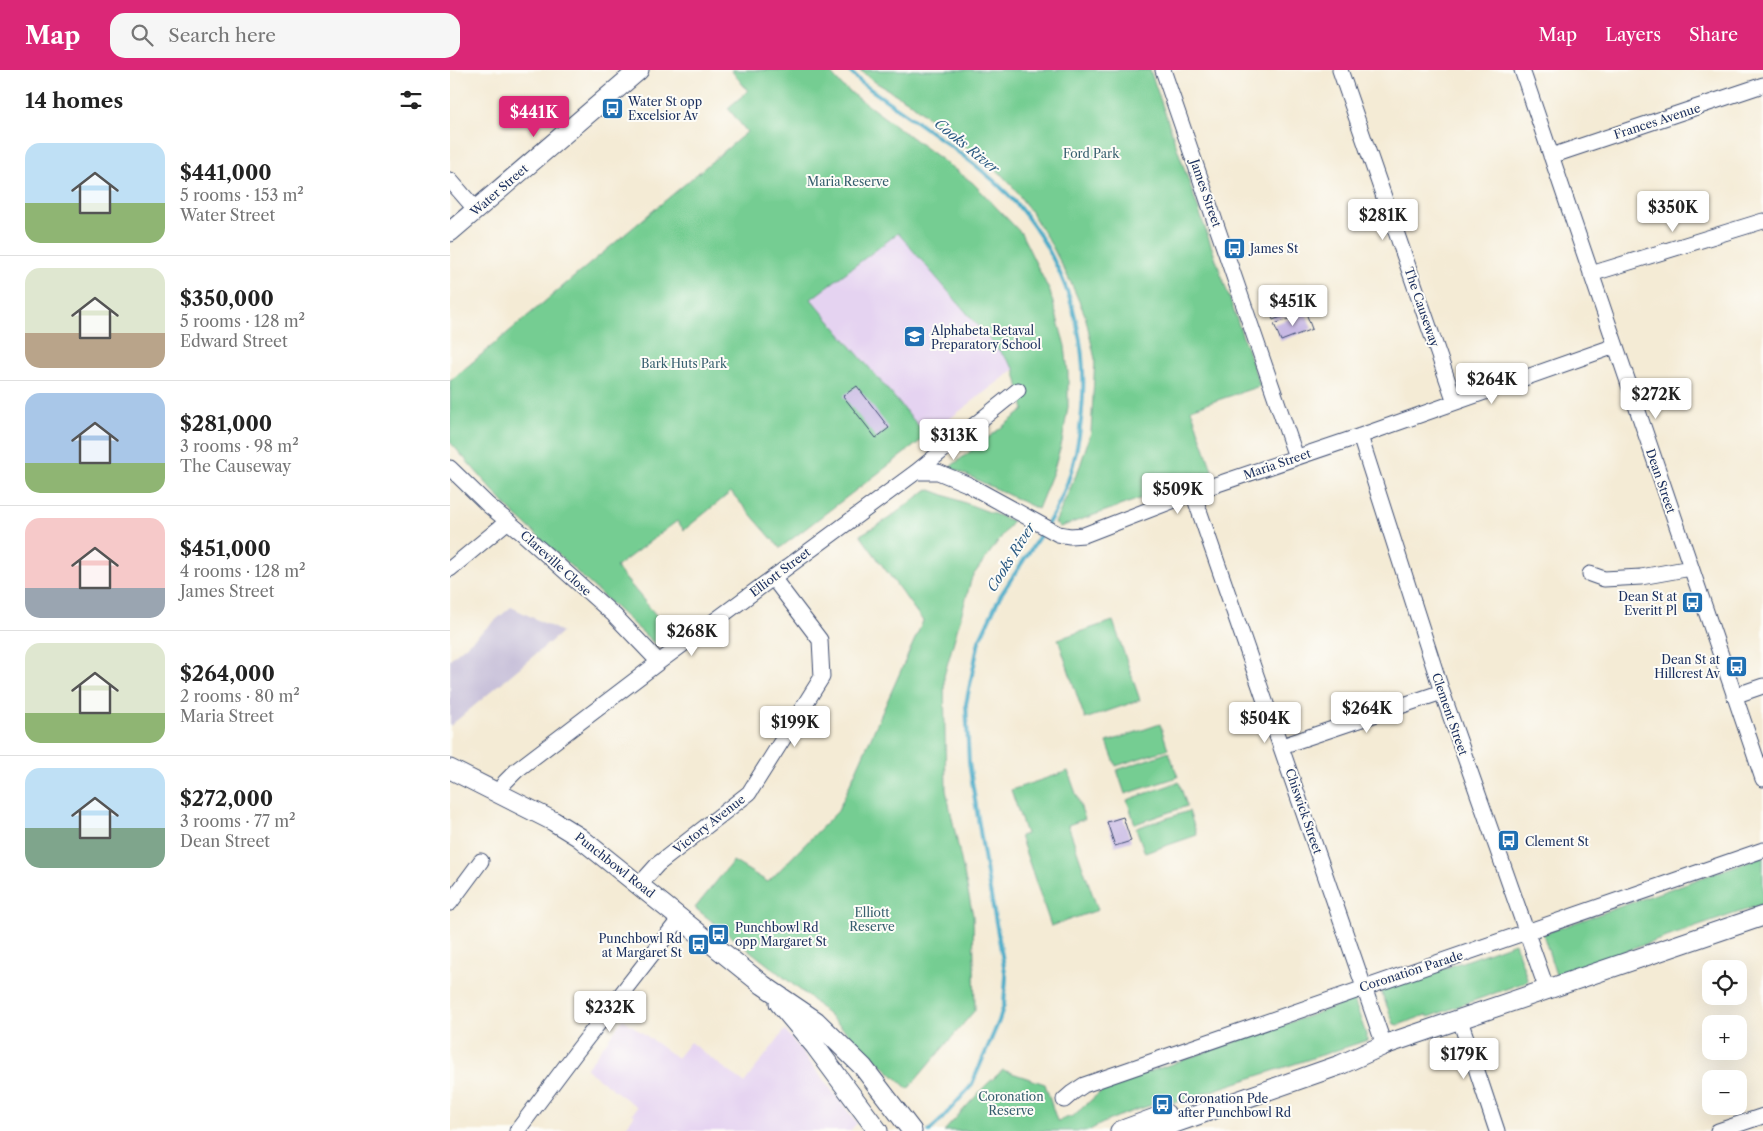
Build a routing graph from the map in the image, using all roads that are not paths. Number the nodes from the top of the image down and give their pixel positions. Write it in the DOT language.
graph roads {
  1 [pos="639,70"];
  2 [pos="1163,70"];
  3 [pos="1340,70"];
  4 [pos="1522,70"];
  5 [pos="1763,85"];
  6 [pos="1551,156"];
  7 [pos="450,180"];
  8 [pos="476,210"];
  9 [pos="1763,221"];
  10 [pos="450,232"];
  11 [pos="1591,274"];
  12 [pos="1615,346"];
  13 [pos="1018,390"];
  14 [pos="1455,402"];
  15 [pos="1360,436"];
  16 [pos="1296,457"];
  17 [pos="450,468"];
  18 [pos="916,472"];
  19 [pos="1193,493"];
  20 [pos="508,522"];
  21 [pos="1691,568"];
  22 [pos="450,569"];
  23 [pos="1590,574"];
  24 [pos="773,578"];
  25 [pos="659,662"];
  26 [pos="1763,686"];
  27 [pos="1442,692"];
  28 [pos="1734,696"];
  29 [pos="1282,746"];
  30 [pos="450,769"];
  31 [pos="1763,779"];
  32 [pos="498,794"];
  33 [pos="1763,850"];
  34 [pos="480,861"];
  35 [pos="640,884"];
  36 [pos="450,903"];
  37 [pos="1763,916"];
  38 [pos="681,917"];
  39 [pos="1526,932"];
  40 [pos="764,985"];
  41 [pos="1364,986"];
  42 [pos="1547,990"];
  43 [pos="1460,1020"];
  44 [pos="1384,1045"];
  45 [pos="1064,1100"];
  46 [pos="1763,1116"];
  47 [pos="911,1129"];
  48 [pos="517,1131"];
  49 [pos="878,1131"];
  50 [pos="1120,1131"];
  51 [pos="1152,1131"];
  52 [pos="1497,1131"];
  53 [pos="1718,1131"];
  1 -- 8 [label="main road, Water Street"];
  2 -- 16 [label="street, James Street"];
  3 -- 14 [label="street, The Causeway"];
  4 -- 6 [label="street, Dean Street"];
  5 -- 6 [label="street, Frances Avenue"];
  6 -- 11 [label="street, Dean Street"];
  7 -- 8 [label="street"];
  8 -- 10 [label="main road, Water Street"];
  9 -- 11 [label="street"];
  11 -- 12 [label="street, Dean Street"];
  12 -- 14 [label="street, Maria Street"];
  12 -- 21 [label="street, Dean Street"];
  13 -- 18 [label="street, Elliott Street"];
  14 -- 15 [label="street, Maria Street"];
  15 -- 16 [label="street, Maria Street"];
  15 -- 27 [label="street, Clement Street"];
  16 -- 19 [label="street, Maria Street"];
  17 -- 20 [label="street, Clareville Close"];
  18 -- 19 [label="street, Maria Street"];
  18 -- 24 [label="street, Elliott Street"];
  19 -- 29 [label="street, Chiswick Street"];
  20 -- 22 [label="street"];
  20 -- 25 [label="street, Clareville Close"];
  21 -- 23 [label="street"];
  21 -- 28 [label="street, Dean Street"];
  24 -- 25 [label="street, Elliott Street"];
  24 -- 35 [label="street, Victory Avenue"];
  25 -- 32 [label="street, Elliott Street"];
  26 -- 28 [label="street"];
  27 -- 29 [label="street"];
  27 -- 39 [label="street, Clement Street"];
  28 -- 31 [label="street, Dean Street"];
  29 -- 41 [label="street, Chiswick Street"];
  30 -- 32 [label="main road, Punchbowl Road"];
  32 -- 35 [label="main road, Punchbowl Road"];
  33 -- 39 [label="street, Coronation Parade"];
  34 -- 36 [label="street"];
  35 -- 38 [label="main road, Punchbowl Road"];
  37 -- 42 [label="main road"];
  38 -- 40 [label="main road, Punchbowl Road"];
  38 -- 48 [label="street"];
  39 -- 41 [label="street, Coronation Parade"];
  39 -- 42 [label="street, Clement Street"];
  40 -- 47 [label="main road, Punchbowl Road"];
  40 -- 49 [label="main road, Punchbowl Road"];
  41 -- 44 [label="street, Chiswick Street"];
  41 -- 45 [label="street, Coronation Parade"];
  42 -- 43 [label="main road"];
  43 -- 44 [label="main road"];
  43 -- 52 [label="street"];
  44 -- 50 [label="main road"];
  44 -- 51 [label="main road"];
  46 -- 53 [label="street"];
}
